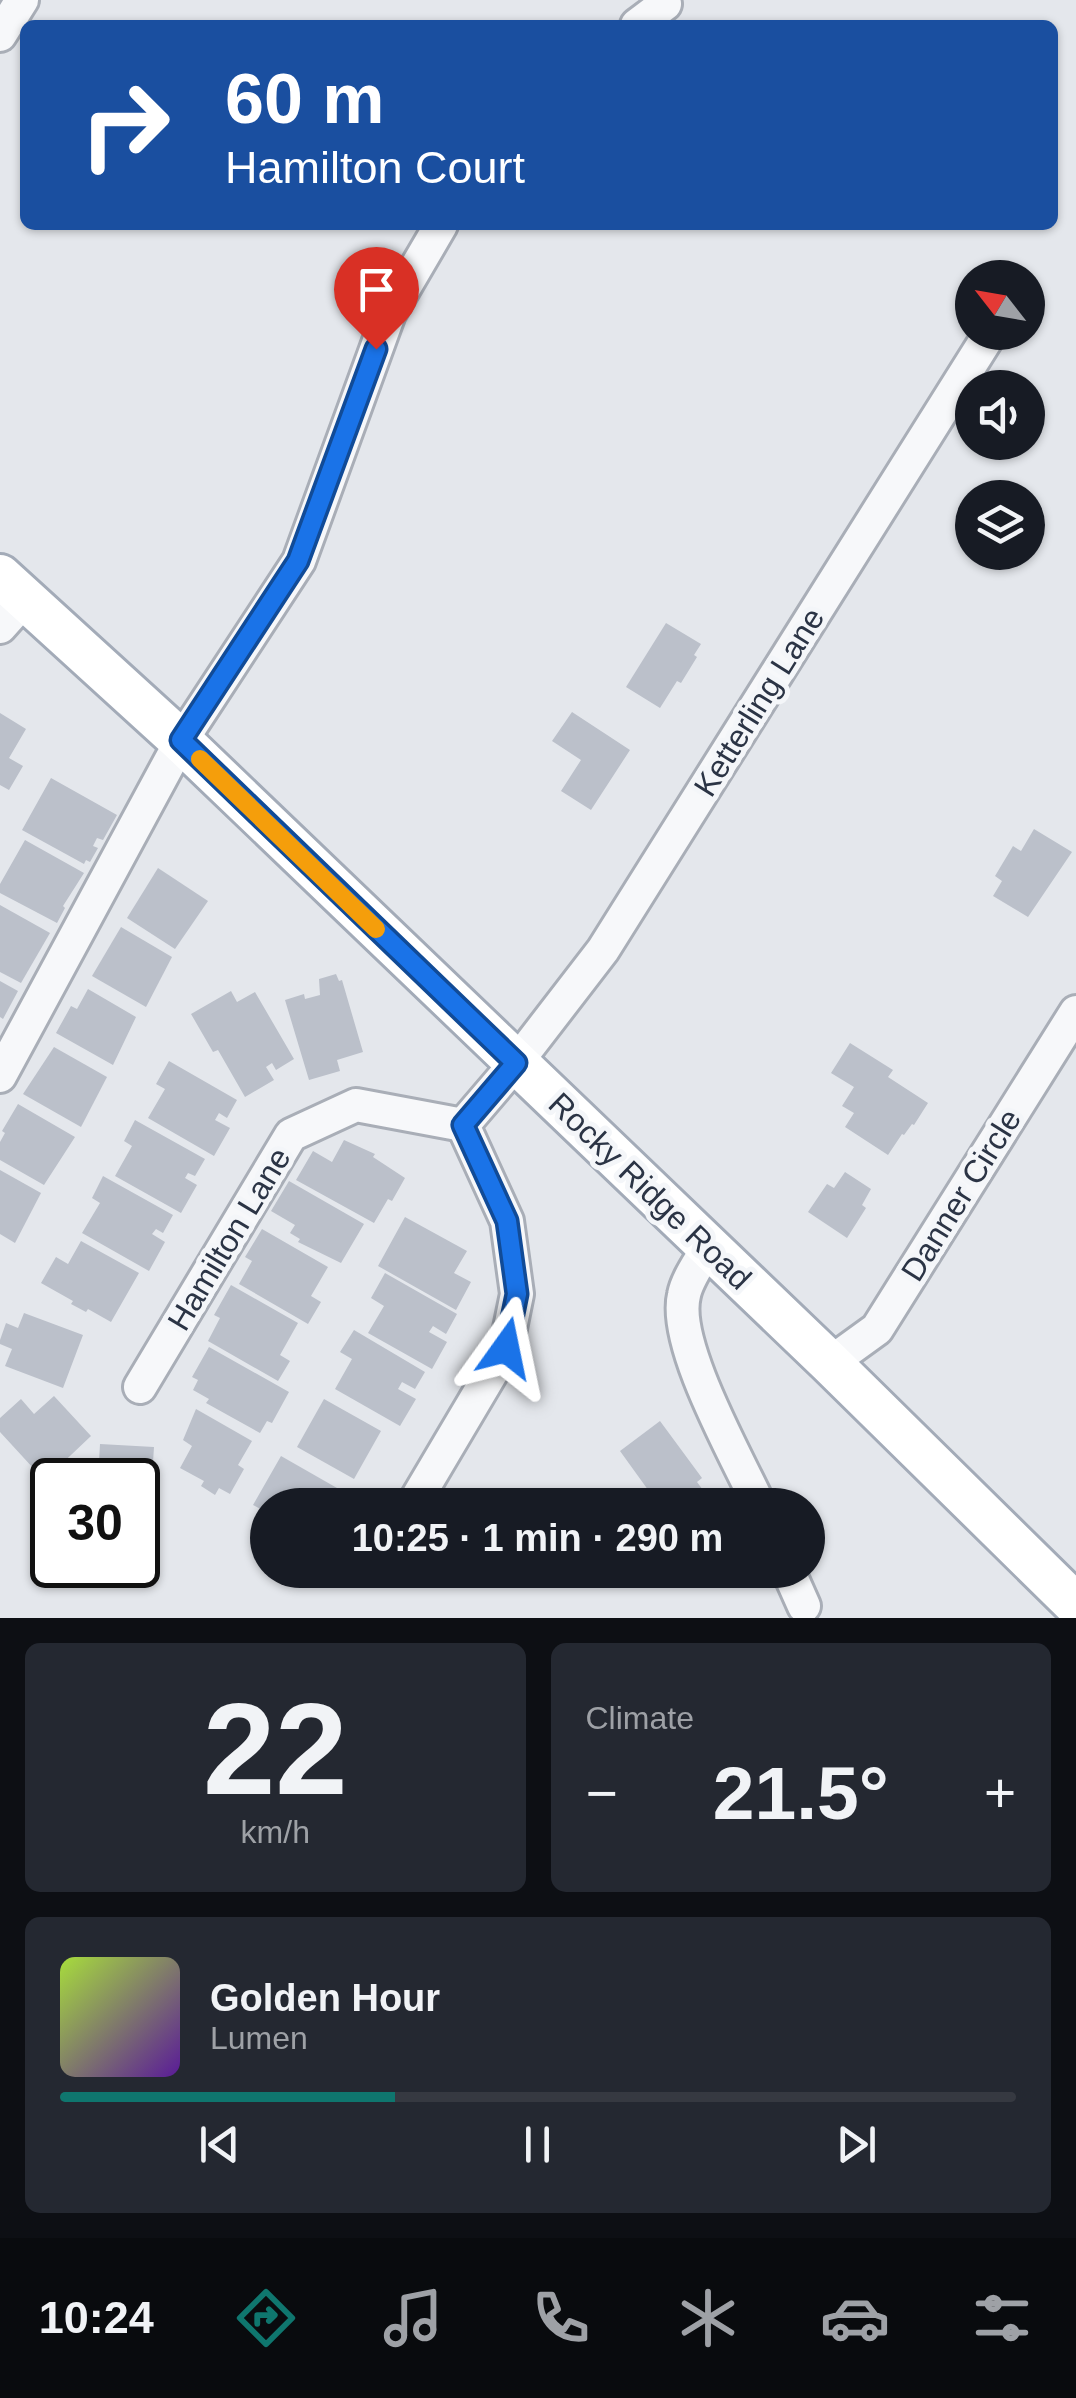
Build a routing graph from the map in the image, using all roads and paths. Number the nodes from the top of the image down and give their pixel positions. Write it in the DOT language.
graph roads {
  1 [pos="22,0"];
  2 [pos="666,4"];
  3 [pos="643,20"];
  4 [pos="0,35"];
  5 [pos="438,230"];
  6 [pos="980,350"];
  7 [pos="8,600"];
  8 [pos="181,740"];
  9 [pos="1076,1012"];
  10 [pos="516,1063"];
  11 [pos="0,1076"];
  12 [pos="463,1125"];
  13 [pos="708,1247"];
  14 [pos="830,1363"];
  15 [pos="140,1387"];
  16 [pos="423,1488"];
  17 [pos="751,1488"];
  18 [pos="796,1588"];
  19 [pos="1076,1605"];
  20 [pos="804,1606"];
  1 -- 4 [label="street"];
  2 -- 3 [label="street"];
  5 -- 8 [label="street"];
  6 -- 10 [label="street, Ketterling Lane"];
  7 -- 8 [label="main road, Rocky Ridge Road"];
  8 -- 10 [label="main road, Rocky Ridge Road"];
  8 -- 11 [label="street"];
  9 -- 14 [label="street, Danner Circle"];
  10 -- 12 [label="street, Ketterling Lane"];
  10 -- 13 [label="main road, Rocky Ridge Road"];
  12 -- 15 [label="street, Hamilton Lane"];
  12 -- 16 [label="street"];
  13 -- 14 [label="main road, Rocky Ridge Road"];
  13 -- 17 [label="street"];
  14 -- 19 [label="main road, Rocky Ridge Road"];
  18 -- 20 [label="street"];
}
